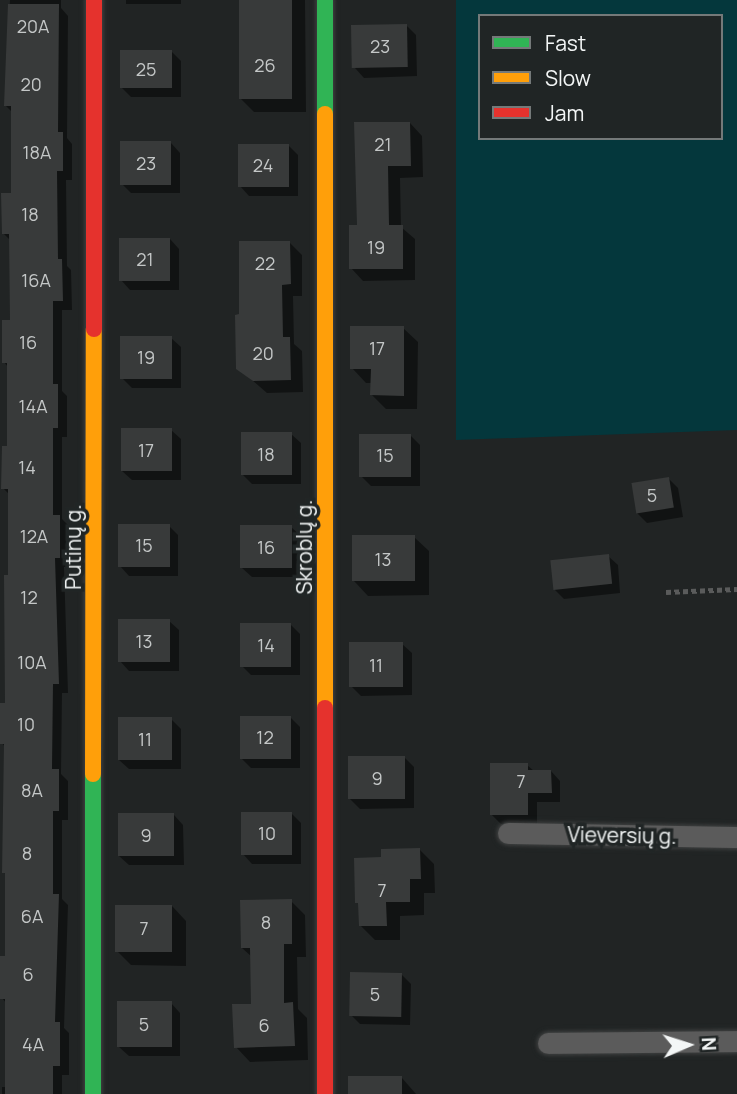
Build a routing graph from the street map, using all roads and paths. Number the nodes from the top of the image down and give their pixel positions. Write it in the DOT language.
graph roads {
  1 [pos="94,0"];
  2 [pos="325,0"];
  3 [pos="737,589"];
  4 [pos="666,592"];
  5 [pos="508,833"];
  6 [pos="737,837"];
  7 [pos="737,1041"];
  8 [pos="548,1043"];
  9 [pos="93,1094"];
  10 [pos="325,1094"];
  1 -- 9 [label="street, Putinų g."];
  2 -- 10 [label="street, Skroblų g."];
  3 -- 4 [label="path"];
  5 -- 6 [label="street, Vieversių g."];
  7 -- 8 [label="street"];
}
